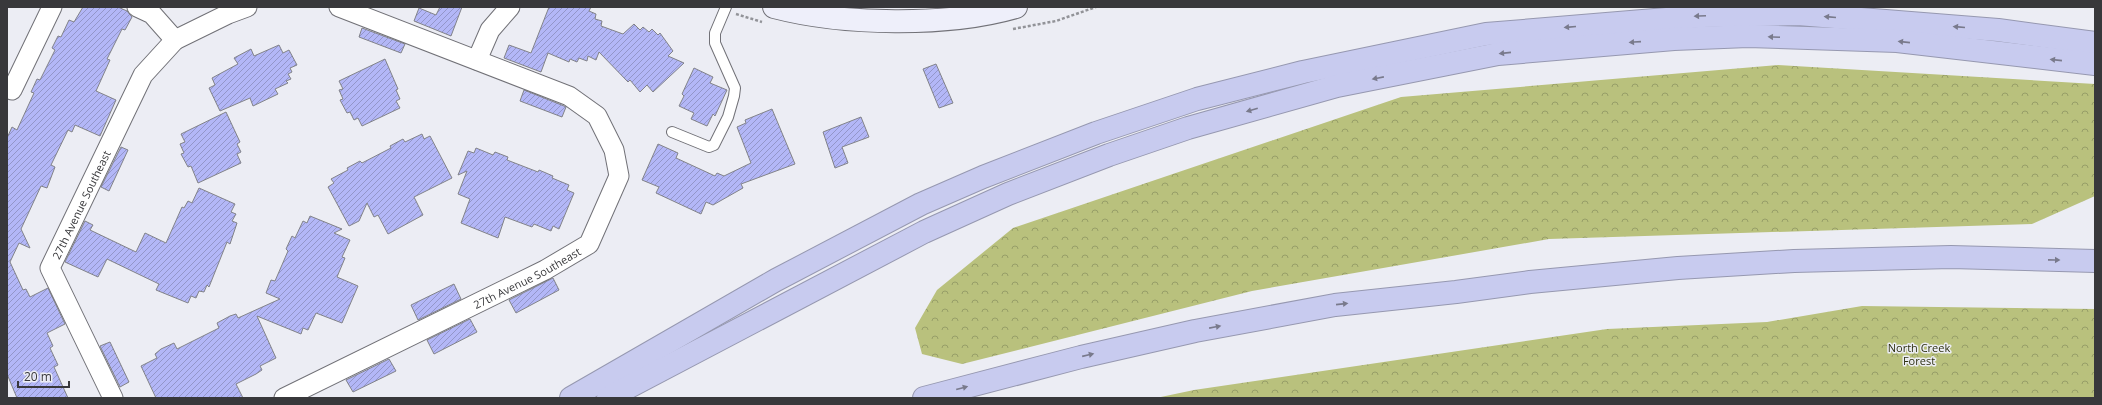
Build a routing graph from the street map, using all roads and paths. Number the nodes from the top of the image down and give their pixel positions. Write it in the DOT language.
graph roads {
  1 [pos="52,7"];
  2 [pos="137,7"];
  3 [pos="247,7"];
  4 [pos="339,7"];
  5 [pos="510,7"];
  6 [pos="726,7"];
  7 [pos="774,7"];
  8 [pos="1016,7"];
  9 [pos="226,11"];
  10 [pos="1998,30"];
  11 [pos="175,40"];
  12 [pos="2095,43"];
  13 [pos="1971,49"];
  14 [pos="477,60"];
  15 [pos="2095,64"];
  16 [pos="12,90"];
  17 [pos="672,132"];
  18 [pos="2095,246"];
  19 [pos="2095,261"];
  20 [pos="1456,292"];
  21 [pos="113,398"];
  22 [pos="284,398"];
  23 [pos="571,398"];
  24 [pos="608,398"];
  25 [pos="924,398"];
  1 -- 16 [label="street"];
  2 -- 11 [label="street"];
  3 -- 9 [label="street, 27th Avenue Southeast"];
  4 -- 14 [label="street, 27th Avenue Southeast"];
  5 -- 14 [label="street"];
  6 -- 17 [label="lane"];
  7 -- 8 [label="street"];
  9 -- 11 [label="street, 27th Avenue Southeast"];
  10 -- 12 [label="highway"];
  10 -- 13 [label="highway"];
  10 -- 23 [label="highway, one-way"];
  11 -- 21 [label="street, 27th Avenue Southeast"];
  15 -- 13 [label="highway, one-way"];
  13 -- 24 [label="highway, one-way"];
  14 -- 22 [label="street, 27th Avenue Southeast"];
  18 -- 20 [label="highway"];
  20 -- 19 [label="highway, one-way"];
  25 -- 20 [label="highway, one-way"];
}
